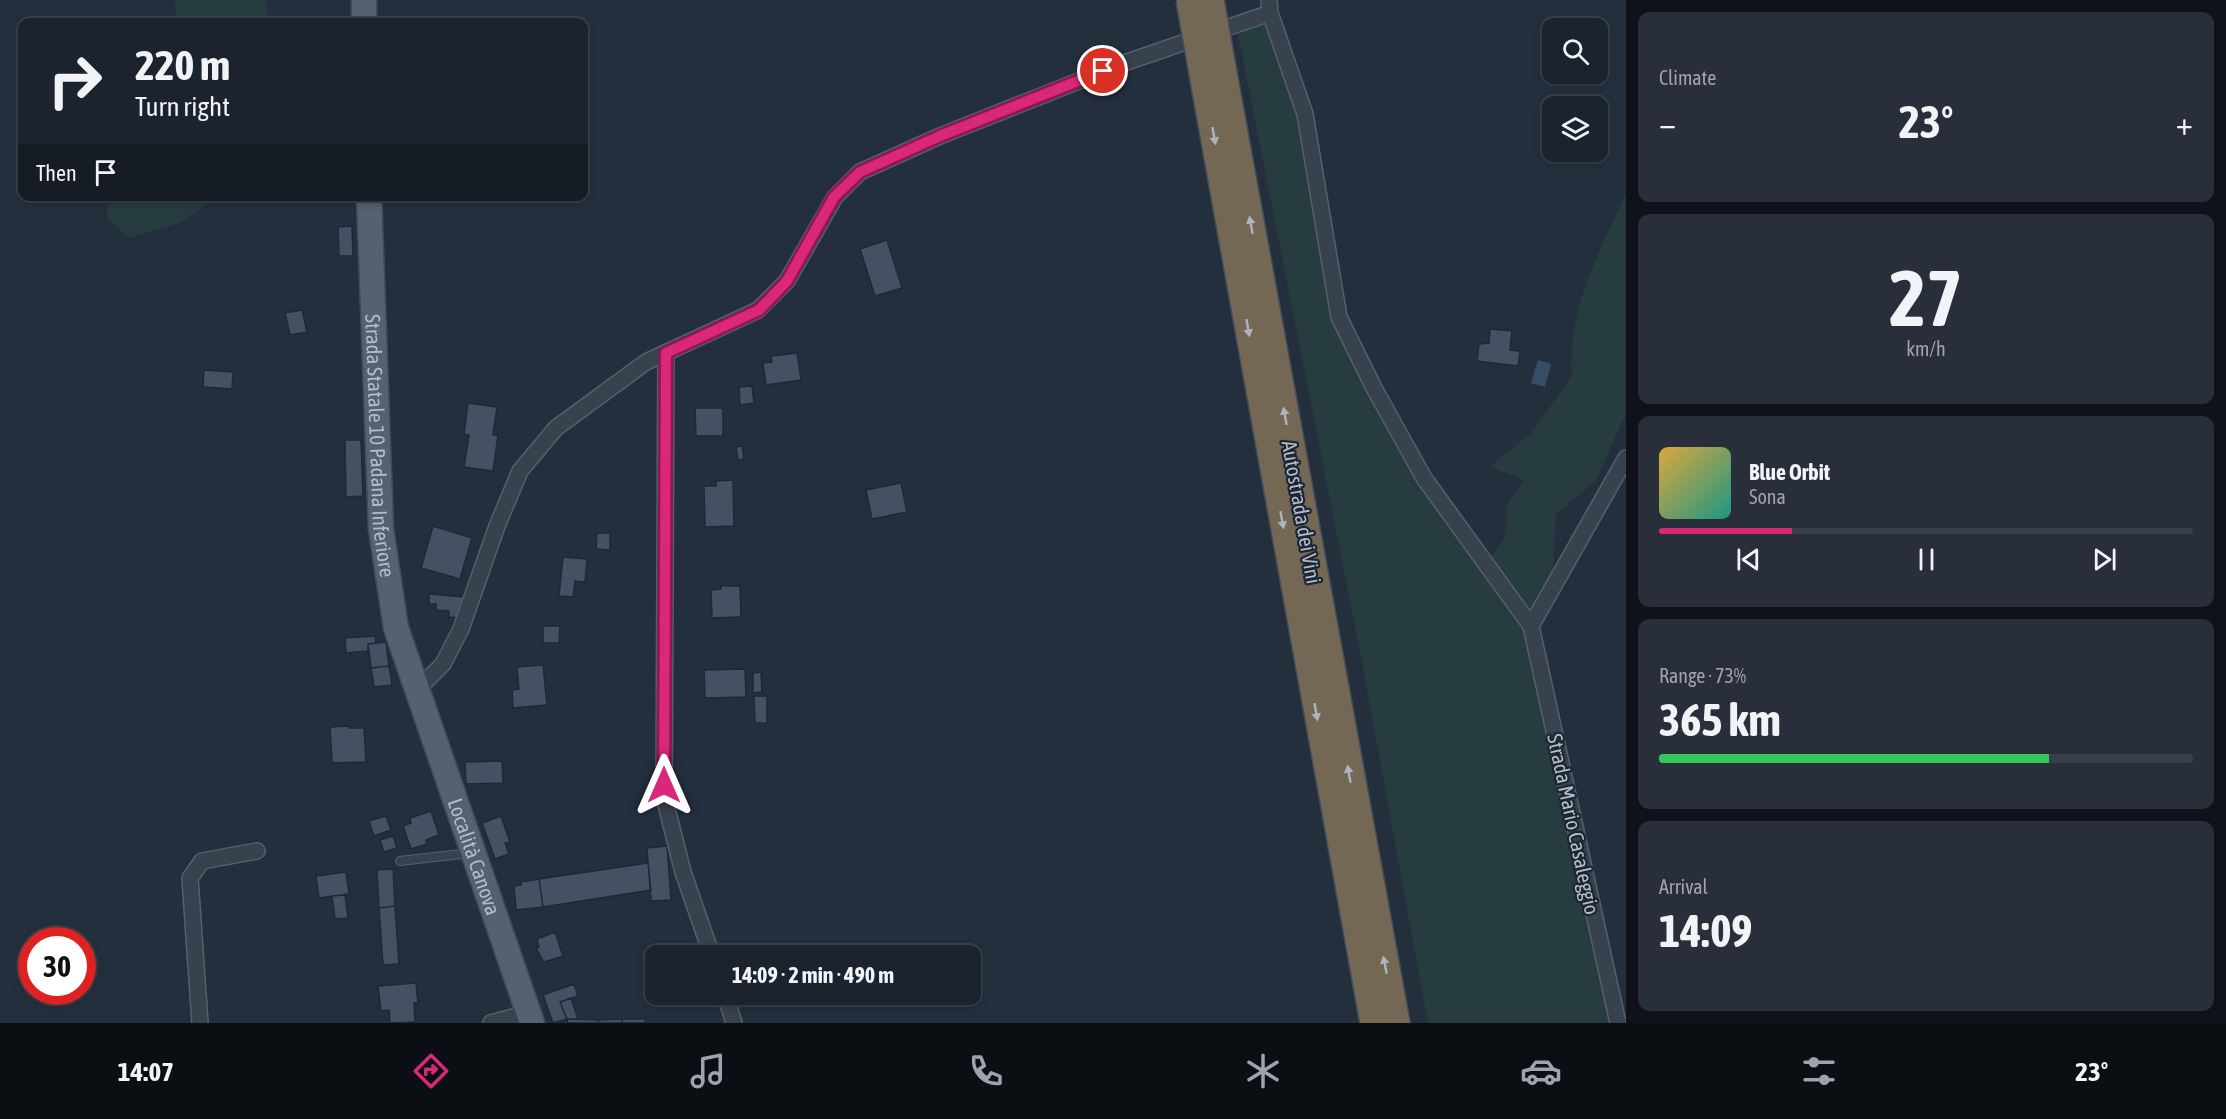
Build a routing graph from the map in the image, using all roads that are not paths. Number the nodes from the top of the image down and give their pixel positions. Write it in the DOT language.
graph roads {
  1 [pos="364,0"];
  2 [pos="1190,0"];
  3 [pos="1210,0"];
  4 [pos="1270,6"];
  5 [pos="364,18"];
  6 [pos="1213,76"];
  7 [pos="369,201"];
  8 [pos="666,353"];
  9 [pos="1626,459"];
  10 [pos="1532,626"];
  11 [pos="416,691"];
  12 [pos="257,851"];
  13 [pos="472,853"];
  14 [pos="400,861"];
  15 [pos="708,945"];
  16 [pos="728,1005"];
  17 [pos="529,1016"];
  18 [pos="200,1023"];
  19 [pos="491,1023"];
  20 [pos="734,1023"];
  21 [pos="1374,1023"];
  22 [pos="1396,1023"];
  23 [pos="1617,1023"];
  1 -- 5 [label="main road"];
  2 -- 6 [label="highway, Autostrada dei Vini, bridge"];
  3 -- 6 [label="highway, Autostrada dei Vini, bridge"];
  4 -- 8 [label="street"];
  4 -- 10 [label="street"];
  6 -- 21 [label="highway, Autostrada dei Vini, one-way"];
  22 -- 6 [label="highway, Autostrada dei Vini, one-way"];
  7 -- 11 [label="main road, Strada Statale 10 Padana Inferiore"];
  8 -- 11 [label="street"];
  8 -- 15 [label="street"];
  9 -- 10 [label="street"];
  10 -- 23 [label="street, Strada Mario Casaleggio"];
  11 -- 13 [label="main road, Località Canova"];
  12 -- 18 [label="street"];
  13 -- 14 [label="lane"];
  13 -- 17 [label="main road, Località Canova"];
  16 -- 20 [label="street"];
  17 -- 19 [label="street"];
}
